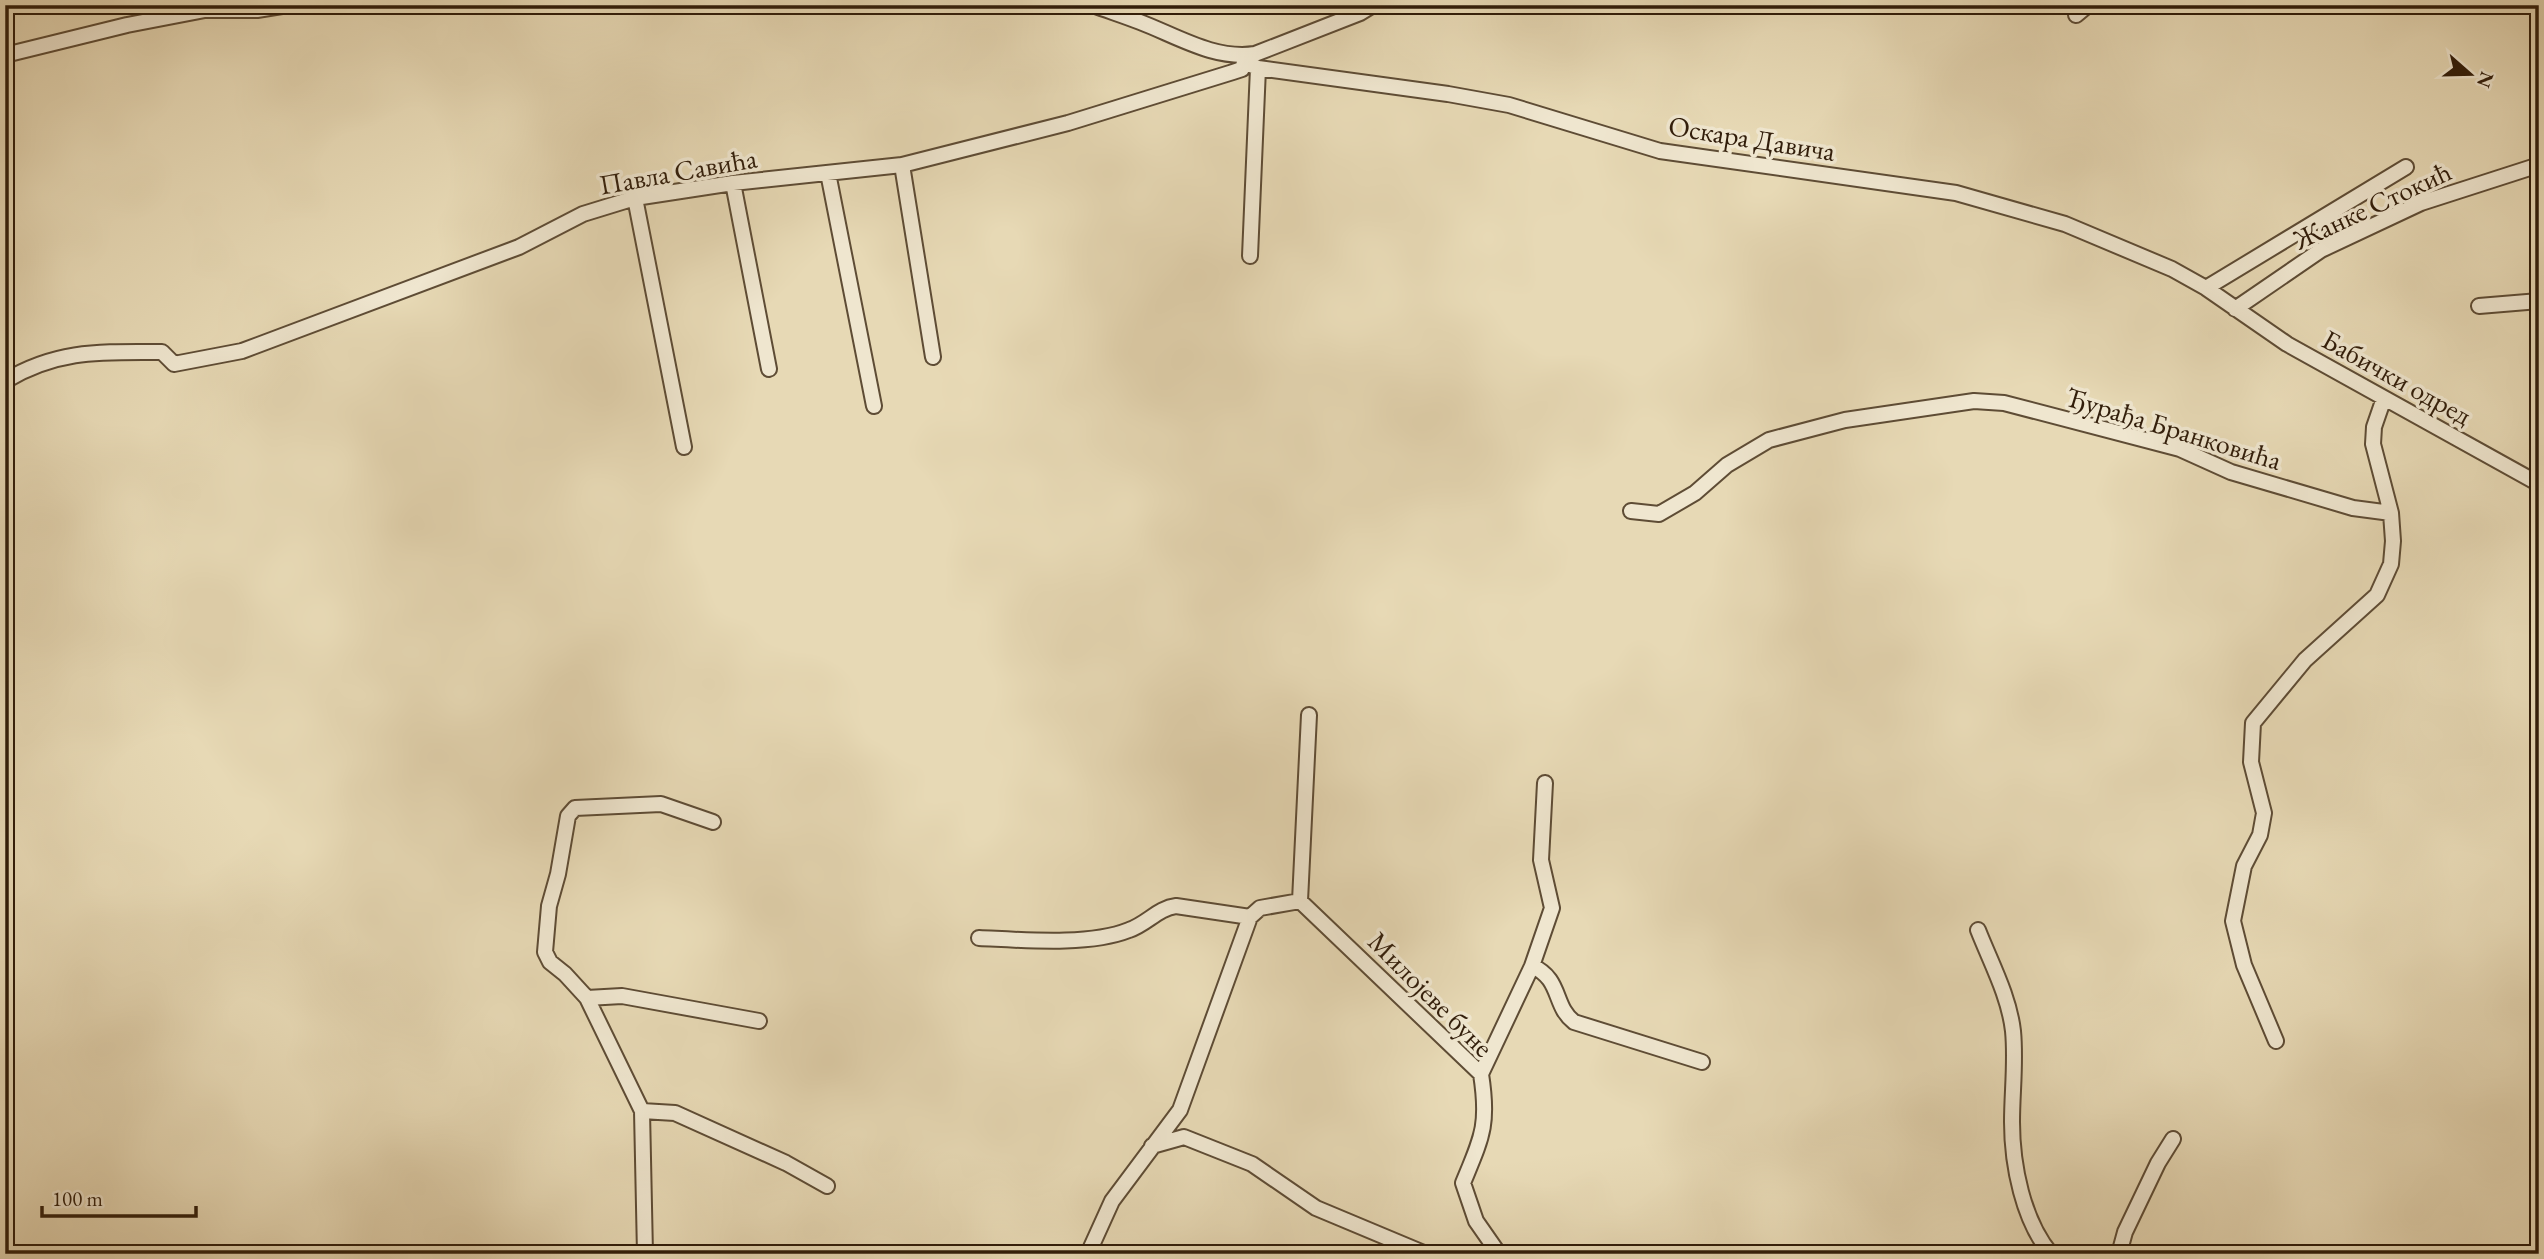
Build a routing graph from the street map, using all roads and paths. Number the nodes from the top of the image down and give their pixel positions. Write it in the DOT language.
graph roads {
  1 [pos="288,5"];
  2 [pos="1093,5"];
  3 [pos="1373,5"];
  4 [pos="2088,5"];
  5 [pos="227,8"];
  6 [pos="2076,15"];
  7 [pos="5,55"];
  8 [pos="1250,62"];
  9 [pos="902,165"];
  10 [pos="2539,165"];
  11 [pos="2406,167"];
  12 [pos="828,173"];
  13 [pos="733,183"];
  14 [pos="635,198"];
  15 [pos="1250,256"];
  16 [pos="2206,288"];
  17 [pos="2539,301"];
  18 [pos="2479,306"];
  19 [pos="2235,309"];
  20 [pos="933,357"];
  21 [pos="769,369"];
  22 [pos="5,381"];
  23 [pos="2384,398"];
  24 [pos="874,406"];
  25 [pos="684,447"];
  26 [pos="2538,479"];
  27 [pos="1631,512"];
  28 [pos="2391,513"];
  29 [pos="1309,715"];
  30 [pos="1545,783"];
  31 [pos="713,822"];
  32 [pos="1300,901"];
  33 [pos="1250,917"];
  34 [pos="1978,930"];
  35 [pos="979,937"];
  36 [pos="1532,967"];
  37 [pos="587,998"];
  38 [pos="759,1021"];
  39 [pos="2276,1041"];
  40 [pos="1702,1062"];
  41 [pos="1481,1074"];
  42 [pos="642,1111"];
  43 [pos="2173,1139"];
  44 [pos="1152,1146"];
  45 [pos="827,1186"];
  46 [pos="645,1254"];
  47 [pos="1088,1254"];
  48 [pos="1426,1254"];
  49 [pos="1499,1254"];
  50 [pos="2051,1254"];
  51 [pos="2119,1254"];
  1 -- 5 [label="street"];
  2 -- 8 [label="street, Оскара Давича"];
  3 -- 8 [label="street, Павла Савића"];
  4 -- 6 [label="street"];
  5 -- 7 [label="street"];
  8 -- 9 [label="street, Павла Савића"];
  8 -- 15 [label="street"];
  8 -- 16 [label="street, Оскара Давича"];
  9 -- 12 [label="street, Павла Савића"];
  9 -- 20 [label="street"];
  10 -- 19 [label="street, Жанке Стокић"];
  11 -- 16 [label="street"];
  12 -- 13 [label="street, Павла Савића"];
  12 -- 24 [label="street"];
  13 -- 14 [label="street, Павла Савића"];
  13 -- 21 [label="street"];
  14 -- 22 [label="street, Павла Савића"];
  14 -- 25 [label="street"];
  16 -- 19 [label="street, Оскара Давича"];
  17 -- 18 [label="street"];
  19 -- 23 [label="street, Бабички одред"];
  23 -- 26 [label="street, Бабички одред"];
  23 -- 28 [label="street"];
  27 -- 28 [label="street, Ђурађа Бранковића"];
  28 -- 39 [label="street"];
  29 -- 32 [label="street"];
  30 -- 36 [label="street"];
  31 -- 37 [label="street"];
  32 -- 33 [label="street"];
  32 -- 41 [label="street, Милојеве буне"];
  33 -- 35 [label="street"];
  33 -- 44 [label="street"];
  34 -- 50 [label="street"];
  36 -- 40 [label="street"];
  36 -- 41 [label="street"];
  37 -- 38 [label="street"];
  37 -- 42 [label="street"];
  41 -- 49 [label="street, Милојеве буне"];
  42 -- 45 [label="street"];
  42 -- 46 [label="street"];
  43 -- 51 [label="street"];
  44 -- 47 [label="street"];
  44 -- 48 [label="street"];
}
